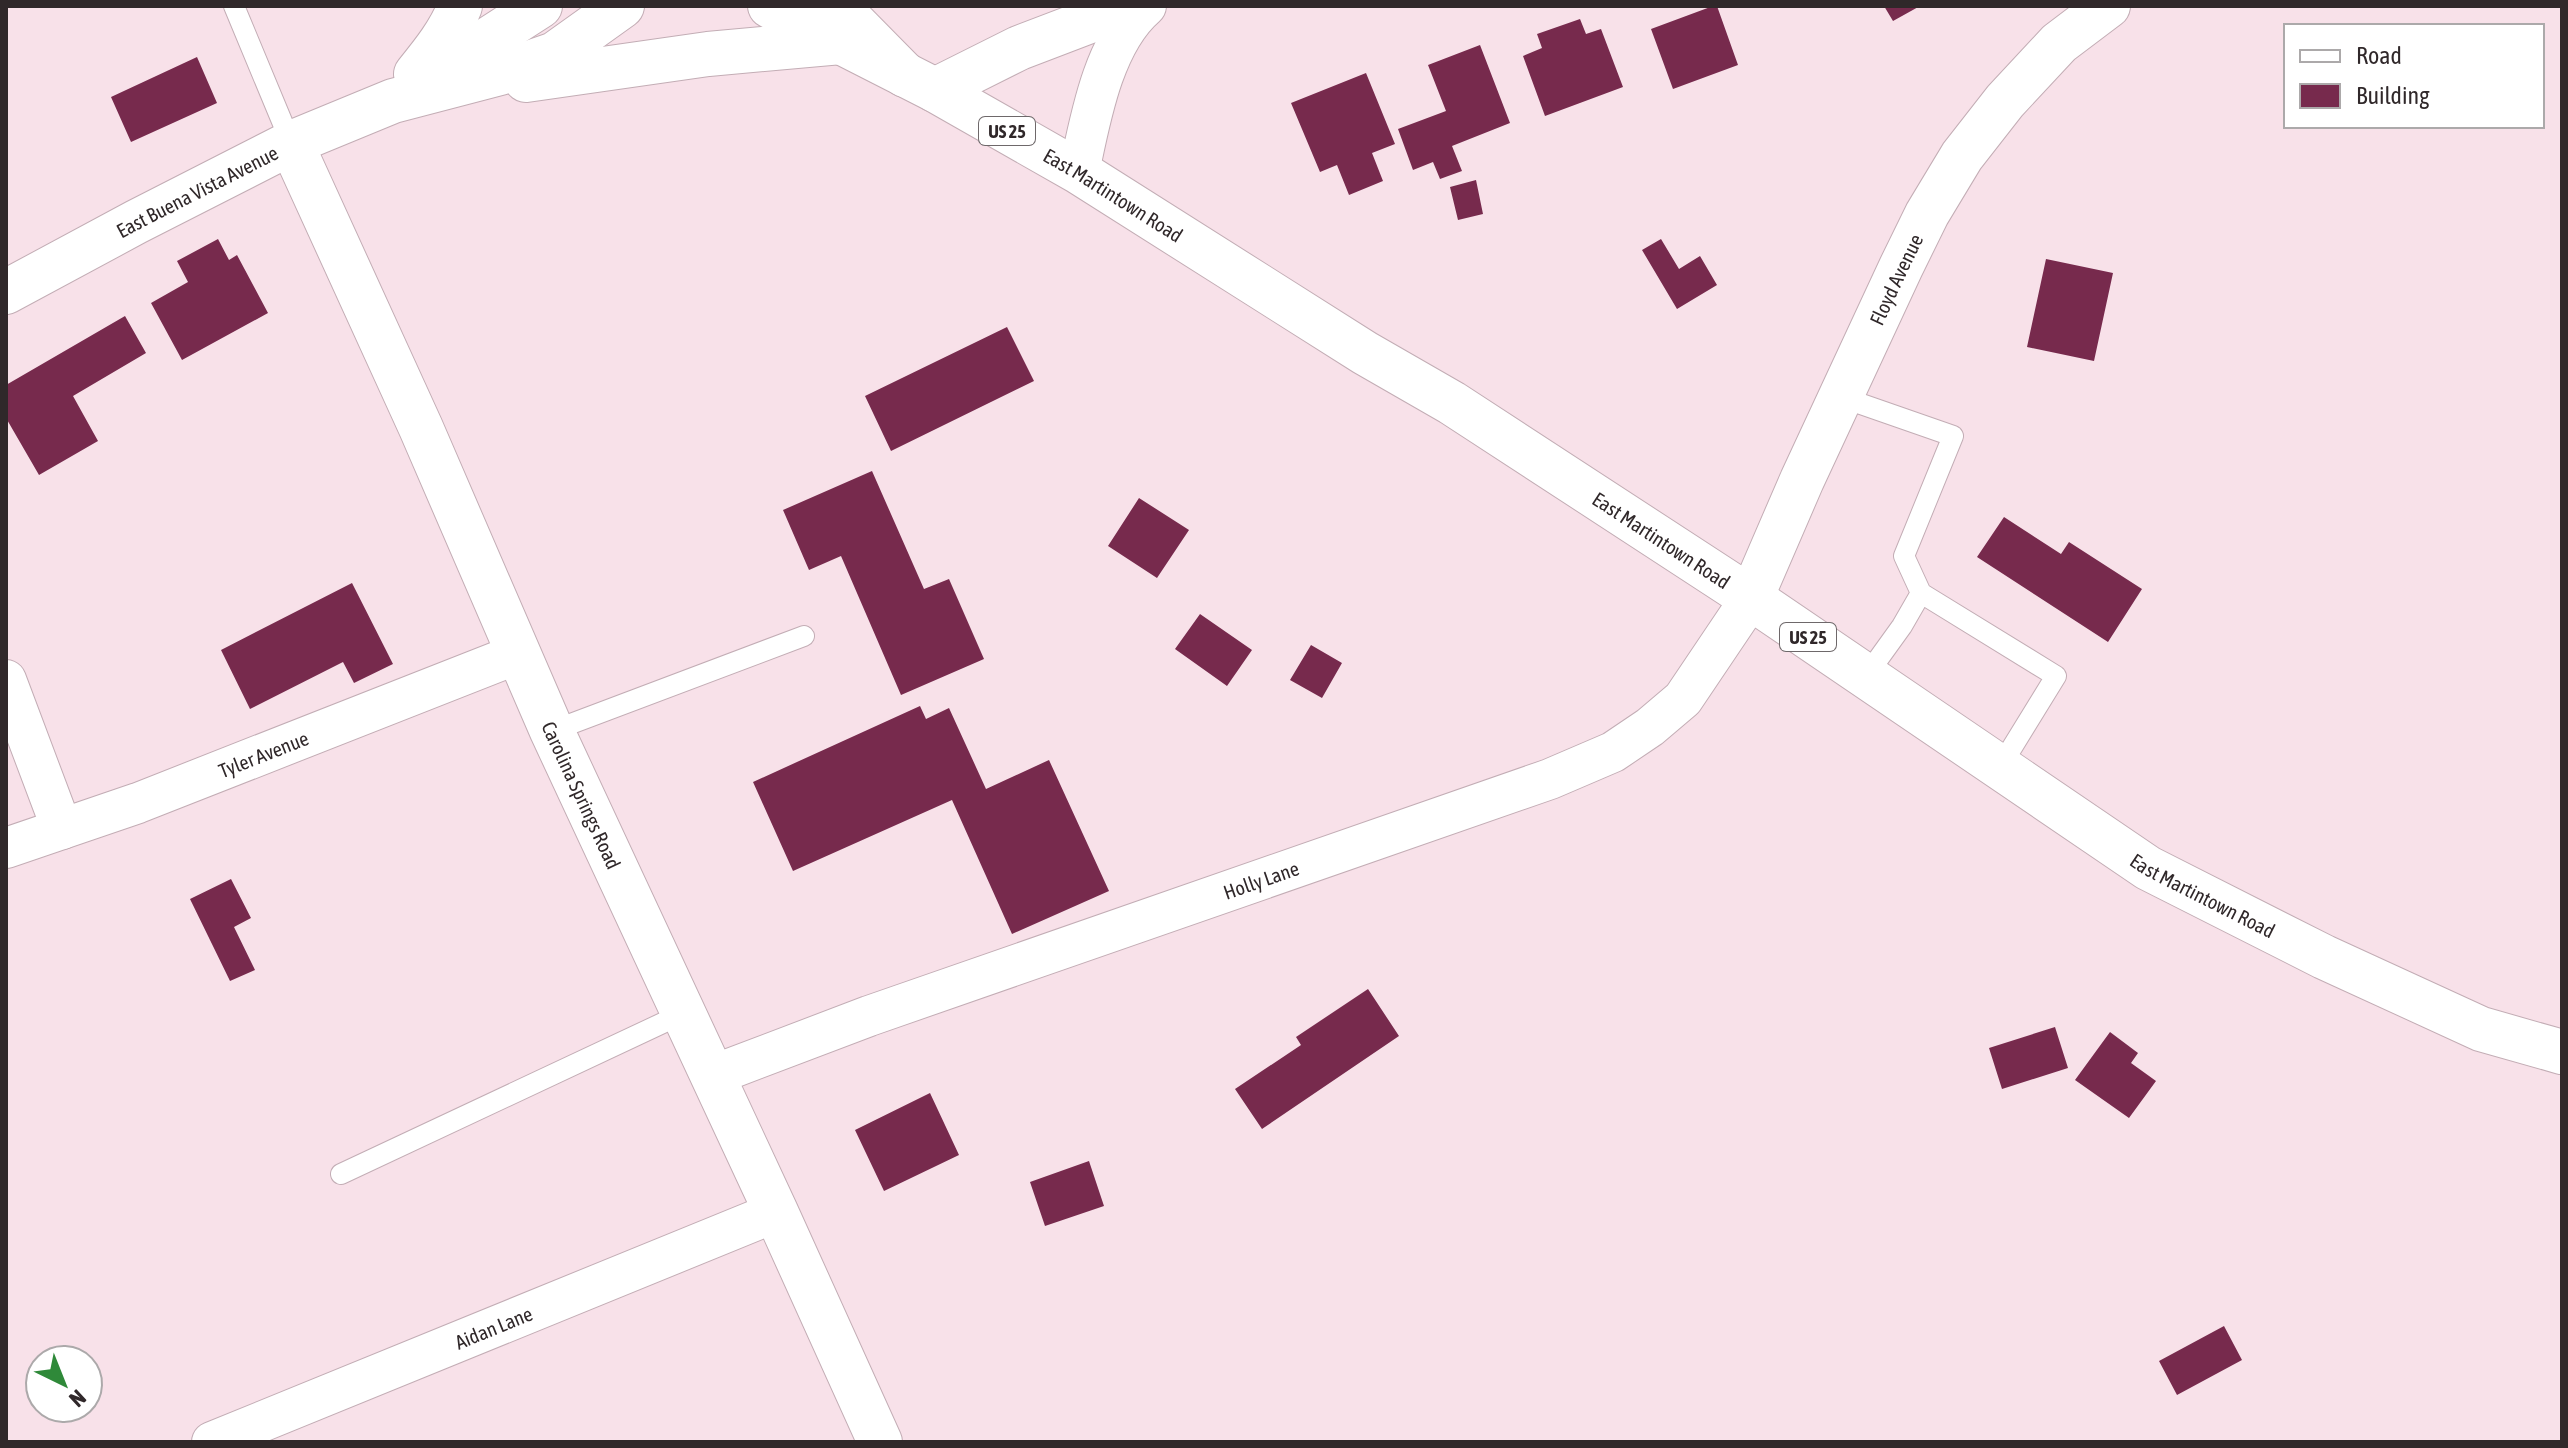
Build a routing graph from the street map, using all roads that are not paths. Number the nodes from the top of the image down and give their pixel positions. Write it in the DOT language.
graph roads {
  1 [pos="234,6"];
  2 [pos="460,6"];
  3 [pos="540,6"];
  4 [pos="622,6"];
  5 [pos="770,6"];
  6 [pos="1129,6"];
  7 [pos="1146,6"];
  8 [pos="2108,6"];
  9 [pos="839,24"];
  10 [pos="920,82"];
  11 [pos="393,101"];
  12 [pos="291,143"];
  13 [pos="1079,172"];
  14 [pos="6,292"];
  15 [pos="1841,397"];
  16 [pos="1921,593"];
  17 [pos="1751,598"];
  18 [pos="804,636"];
  19 [pos="517,654"];
  20 [pos="1866,676"];
  21 [pos="6,680"];
  22 [pos="552,731"];
  23 [pos="2000,767"];
  24 [pos="62,829"];
  25 [pos="6,848"];
  26 [pos="684,1013"];
  27 [pos="2562,1052"];
  28 [pos="711,1076"];
  29 [pos="341,1174"];
  30 [pos="776,1212"];
  31 [pos="212,1442"];
  32 [pos="880,1442"];
  1 -- 12 [label="lane"];
  2 -- 11 [label="main road"];
  3 -- 11 [label="main road, East Buena Vista Avenue"];
  4 -- 11 [label="main road, East Buena Vista Avenue"];
  5 -- 9 [label="main road, US 25"];
  6 -- 10 [label="main road"];
  7 -- 13 [label="street"];
  8 -- 15 [label="main road, Floyd Avenue"];
  9 -- 10 [label="main road, US 25"];
  9 -- 11 [label="main road"];
  10 -- 13 [label="main road, East Martintown Road / US 25"];
  11 -- 12 [label="main road, East Buena Vista Avenue"];
  12 -- 14 [label="main road, East Buena Vista Avenue"];
  12 -- 19 [label="main road, Carolina Springs Road"];
  13 -- 17 [label="main road, East Martintown Road / US 25"];
  15 -- 16 [label="lane"];
  15 -- 17 [label="main road, Floyd Avenue"];
  16 -- 20 [label="lane"];
  16 -- 23 [label="lane"];
  17 -- 20 [label="main road, East Martintown Road / US 25"];
  17 -- 28 [label="street, Holly Lane"];
  18 -- 22 [label="lane"];
  19 -- 22 [label="main road, Carolina Springs Road"];
  19 -- 24 [label="street, Tyler Avenue"];
  20 -- 23 [label="main road, East Martintown Road / US 25"];
  21 -- 24 [label="street"];
  22 -- 26 [label="main road, Carolina Springs Road"];
  23 -- 27 [label="main road, East Martintown Road / US 25"];
  24 -- 25 [label="street, Tyler Avenue"];
  26 -- 28 [label="main road, Carolina Springs Road"];
  26 -- 29 [label="lane"];
  28 -- 30 [label="main road, Carolina Springs Road"];
  30 -- 31 [label="street, Aidan Lane"];
  30 -- 32 [label="main road, Carolina Springs Road"];
}
